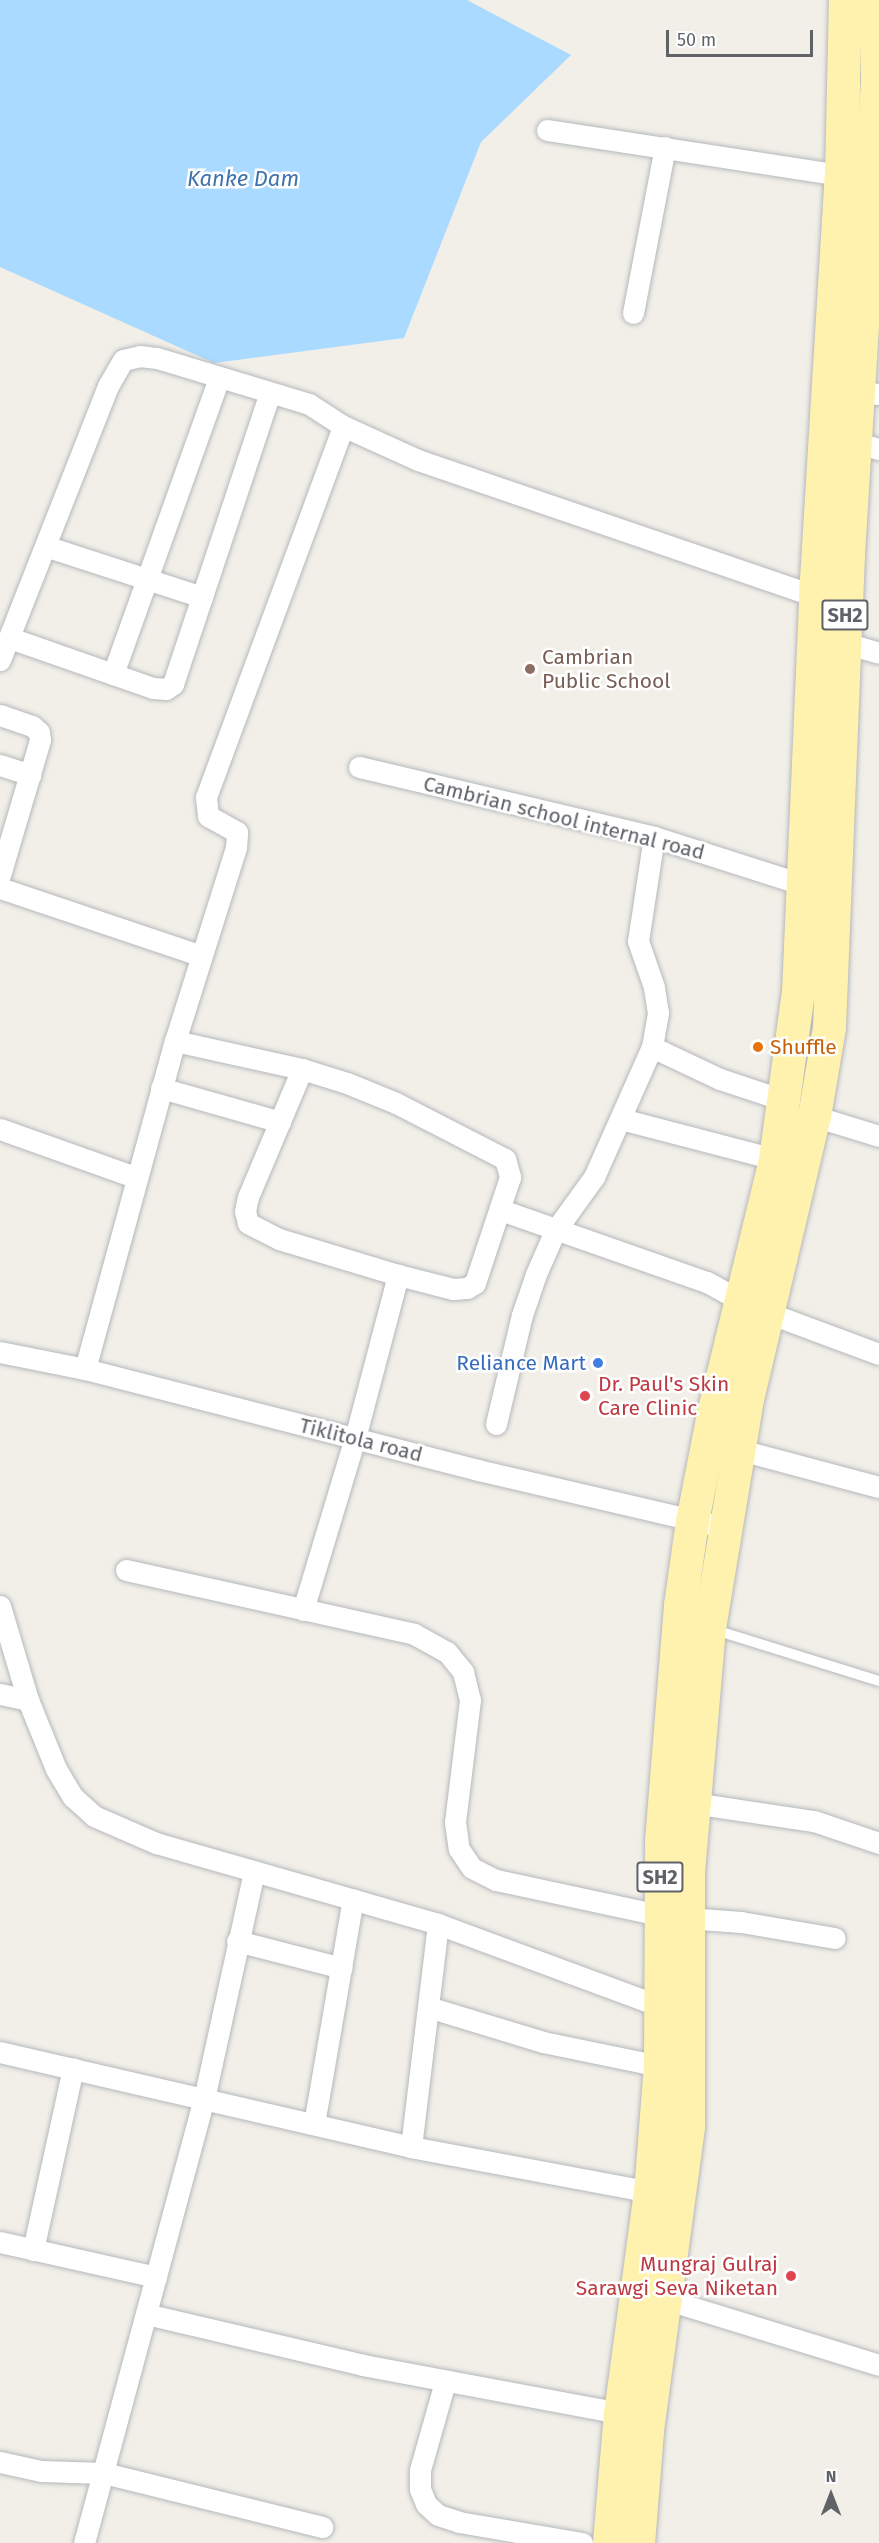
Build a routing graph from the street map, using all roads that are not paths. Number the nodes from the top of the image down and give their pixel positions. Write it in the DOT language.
graph roads {
  1 [pos="845,0"];
  2 [pos="878,0"];
  3 [pos="547,130"];
  4 [pos="665,147"];
  5 [pos="841,176"];
  6 [pos="633,313"];
  7 [pos="219,378"];
  8 [pos="868,393"];
  9 [pos="268,394"];
  10 [pos="343,426"];
  11 [pos="867,446"];
  12 [pos="48,546"];
  13 [pos="148,580"];
  14 [pos="815,596"];
  15 [pos="202,597"];
  16 [pos="10,638"];
  17 [pos="844,643"];
  18 [pos="879,653"];
  19 [pos="0,660"];
  20 [pos="113,674"];
  21 [pos="0,715"];
  22 [pos="0,765"];
  23 [pos="359,767"];
  24 [pos="30,775"];
  25 [pos="654,837"];
  26 [pos="0,874"];
  27 [pos="801,884"];
  28 [pos="0,888"];
  29 [pos="200,955"];
  30 [pos="175,1041"];
  31 [pos="652,1047"];
  32 [pos="302,1070"];
  33 [pos="161,1088"];
  34 [pos="800,1108"];
  35 [pos="621,1119"];
  36 [pos="280,1122"];
  37 [pos="0,1129"];
  38 [pos="879,1136"];
  39 [pos="776,1159"];
  40 [pos="135,1177"];
  41 [pos="501,1210"];
  42 [pos="555,1231"];
  43 [pos="398,1275"];
  44 [pos="754,1306"];
  45 [pos="0,1352"];
  46 [pos="879,1354"];
  47 [pos="85,1369"];
  48 [pos="496,1424"];
  49 [pos="355,1438"];
  50 [pos="737,1449"];
  51 [pos="879,1487"];
  52 [pos="692,1521"];
  53 [pos="723,1527"];
  54 [pos="126,1570"];
  55 [pos="0,1606"];
  56 [pos="303,1610"];
  57 [pos="709,1628"];
  58 [pos="879,1681"];
  59 [pos="0,1694"];
  60 [pos="28,1700"];
  61 [pos="693,1803"];
  62 [pos="879,1843"];
  63 [pos="254,1871"];
  64 [pos="353,1899"];
  65 [pos="673,1916"];
  66 [pos="438,1924"];
  67 [pos="835,1938"];
  68 [pos="237,1941"];
  69 [pos="342,1968"];
  70 [pos="660,2006"];
  71 [pos="428,2007"];
  72 [pos="0,2052"];
  73 [pos="660,2066"];
  74 [pos="73,2068"];
  75 [pos="204,2099"];
  76 [pos="314,2124"];
  77 [pos="411,2147"];
  78 [pos="650,2192"];
  79 [pos="681,2197"];
  80 [pos="0,2242"];
  81 [pos="33,2250"];
  82 [pos="156,2277"];
  83 [pos="665,2298"];
  84 [pos="146,2314"];
  85 [pos="879,2365"];
  86 [pos="445,2382"];
  87 [pos="620,2413"];
  88 [pos="0,2462"];
  89 [pos="104,2473"];
  90 [pos="322,2527"];
  91 [pos="84,2543"];
  92 [pos="582,2543"];
  93 [pos="609,2543"];
  94 [pos="638,2543"];
  1 -- 5 [label="main road, SH2"];
  2 -- 8 [label="main road, SH2"];
  3 -- 4 [label="street"];
  4 -- 5 [label="street"];
  4 -- 6 [label="street"];
  5 -- 14 [label="main road, SH2"];
  7 -- 9 [label="street"];
  7 -- 12 [label="street"];
  7 -- 13 [label="street"];
  8 -- 11 [label="main road, SH2"];
  9 -- 10 [label="street"];
  9 -- 15 [label="street"];
  10 -- 14 [label="street"];
  10 -- 29 [label="street"];
  11 -- 17 [label="main road, SH2"];
  12 -- 13 [label="street"];
  12 -- 16 [label="street"];
  13 -- 15 [label="street"];
  13 -- 20 [label="street"];
  14 -- 27 [label="main road, SH2"];
  15 -- 20 [label="street"];
  16 -- 19 [label="street"];
  16 -- 20 [label="street"];
  17 -- 18 [label="street"];
  17 -- 34 [label="main road, SH2"];
  21 -- 24 [label="street"];
  22 -- 24 [label="street"];
  23 -- 25 [label="street, Cambrian school internal road"];
  24 -- 26 [label="street"];
  25 -- 27 [label="street, Cambrian school internal road"];
  25 -- 31 [label="street"];
  27 -- 34 [label="main road, SH2"];
  28 -- 29 [label="street"];
  29 -- 30 [label="street"];
  30 -- 32 [label="street"];
  30 -- 33 [label="street"];
  31 -- 34 [label="street"];
  31 -- 35 [label="street"];
  32 -- 36 [label="street"];
  32 -- 41 [label="street"];
  33 -- 36 [label="street"];
  33 -- 40 [label="street"];
  34 -- 38 [label="street"];
  34 -- 39 [label="main road, SH2"];
  34 -- 44 [label="main road, SH2"];
  35 -- 39 [label="street"];
  35 -- 42 [label="street"];
  36 -- 43 [label="street"];
  37 -- 40 [label="street"];
  39 -- 44 [label="main road, SH2"];
  40 -- 47 [label="street"];
  41 -- 42 [label="street"];
  41 -- 43 [label="street"];
  42 -- 44 [label="street"];
  42 -- 48 [label="street"];
  43 -- 49 [label="street"];
  44 -- 46 [label="street"];
  44 -- 50 [label="main road, SH2"];
  44 -- 52 [label="main road, SH2"];
  45 -- 47 [label="street, Tiklitola road"];
  47 -- 49 [label="street, Tiklitola road"];
  49 -- 52 [label="street, Tiklitola road"];
  49 -- 56 [label="street"];
  50 -- 51 [label="street"];
  50 -- 53 [label="main road, SH2"];
  52 -- 53 [label="street, Tiklitola road"];
  52 -- 65 [label="main road, SH2"];
  53 -- 57 [label="main road, SH2"];
  54 -- 56 [label="street"];
  55 -- 60 [label="street"];
  56 -- 65 [label="street"];
  57 -- 58 [label="lane"];
  57 -- 61 [label="main road, SH2"];
  59 -- 60 [label="street"];
  60 -- 63 [label="street"];
  61 -- 62 [label="street"];
  61 -- 65 [label="main road, SH2"];
  63 -- 64 [label="street"];
  63 -- 68 [label="street"];
  64 -- 66 [label="street"];
  64 -- 69 [label="street"];
  65 -- 67 [label="street"];
  65 -- 70 [label="main road, SH2"];
  65 -- 79 [label="main road, SH2"];
  66 -- 70 [label="street"];
  66 -- 71 [label="street"];
  68 -- 69 [label="street"];
  68 -- 75 [label="street"];
  69 -- 76 [label="street"];
  70 -- 73 [label="main road, SH2"];
  71 -- 73 [label="street"];
  71 -- 77 [label="street"];
  72 -- 74 [label="street"];
  73 -- 78 [label="main road, SH2"];
  74 -- 75 [label="street"];
  74 -- 81 [label="street"];
  75 -- 76 [label="street"];
  75 -- 82 [label="street"];
  76 -- 77 [label="street"];
  77 -- 78 [label="street"];
  78 -- 79 [label="street"];
  78 -- 87 [label="main road, SH2"];
  79 -- 83 [label="main road, SH2"];
  80 -- 81 [label="street"];
  81 -- 82 [label="street"];
  82 -- 84 [label="street"];
  83 -- 85 [label="street"];
  83 -- 94 [label="main road, SH2"];
  84 -- 86 [label="street"];
  84 -- 89 [label="street"];
  86 -- 87 [label="street"];
  86 -- 92 [label="street"];
  87 -- 93 [label="main road, SH2"];
  88 -- 89 [label="street"];
  89 -- 90 [label="street"];
  89 -- 91 [label="street"];
}
